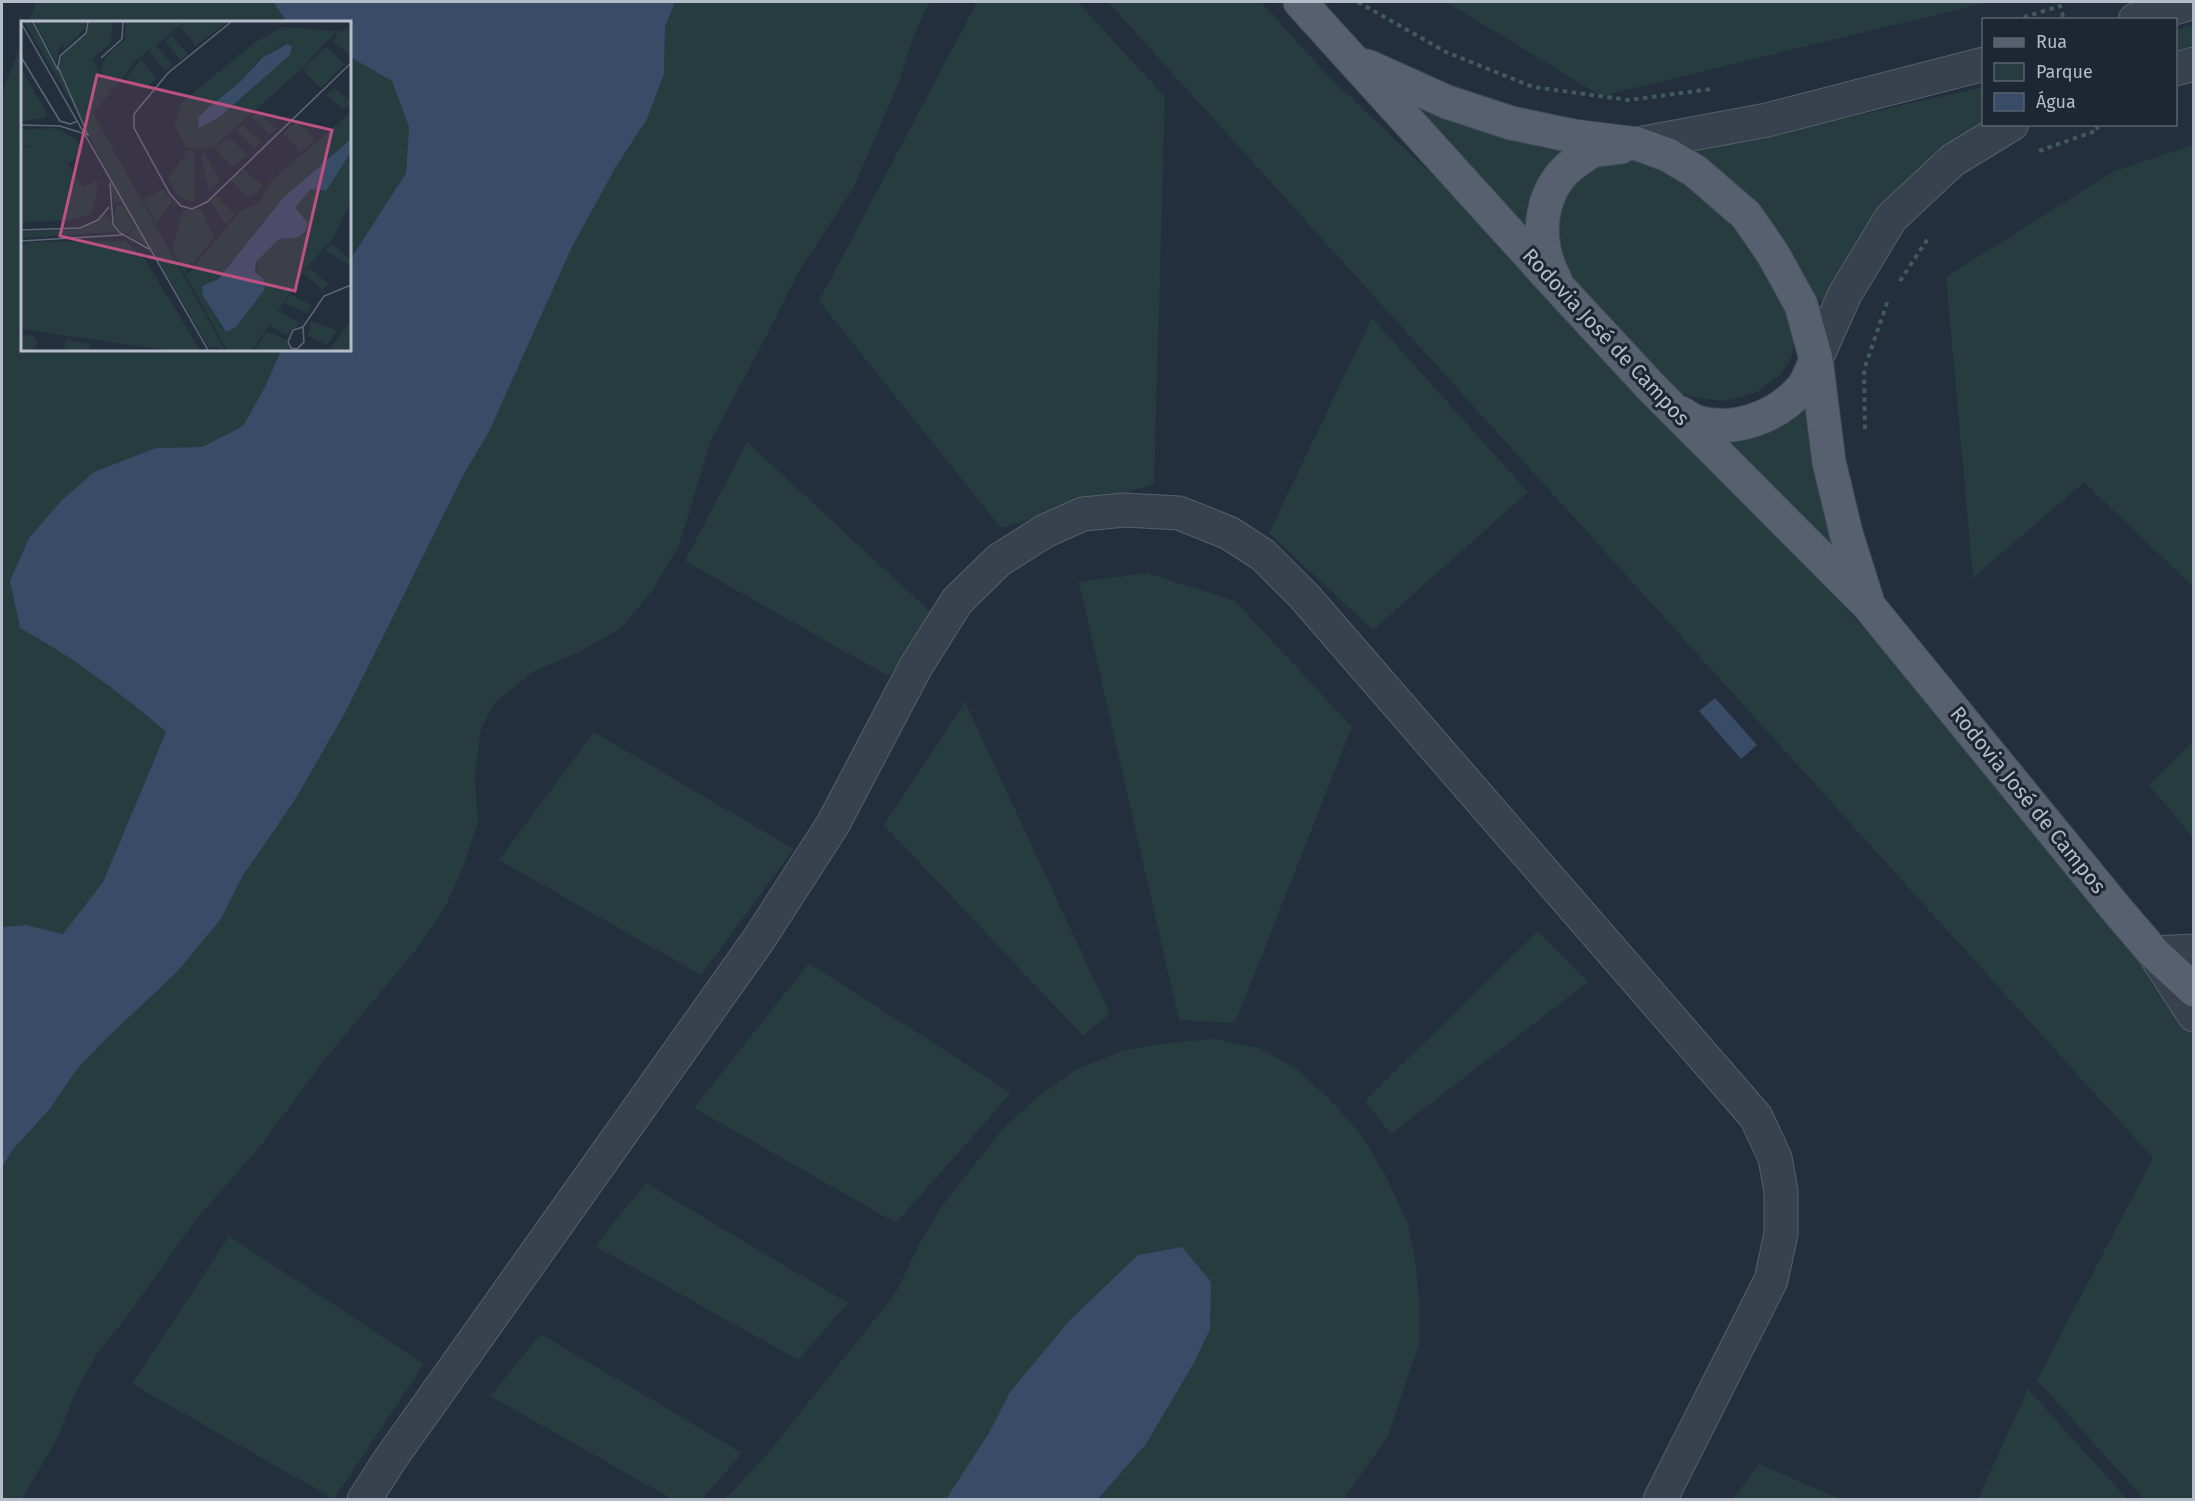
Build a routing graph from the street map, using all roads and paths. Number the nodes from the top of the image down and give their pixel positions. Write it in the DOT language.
graph roads {
  1 [pos="1300,2"];
  2 [pos="1358,2"];
  3 [pos="2193,2"];
  4 [pos="2021,18"];
  5 [pos="2063,18"];
  6 [pos="2141,18"];
  7 [pos="1353,60"];
  8 [pos="1982,64"];
  9 [pos="2193,64"];
  10 [pos="2177,68"];
  11 [pos="1720,88"];
  12 [pos="2009,126"];
  13 [pos="2097,126"];
  14 [pos="1638,144"];
  15 [pos="2036,152"];
  16 [pos="1931,234"];
  17 [pos="1895,289"];
  18 [pos="1562,291"];
  19 [pos="1889,298"];
  20 [pos="1816,359"];
  21 [pos="1674,409"];
  22 [pos="1866,436"];
  23 [pos="1868,605"];
  24 [pos="2193,951"];
  25 [pos="2154,953"];
  26 [pos="2193,990"];
  27 [pos="2193,1015"];
  28 [pos="364,1500"];
  29 [pos="1660,1500"];
  1 -- 7 [label="main road, Rodovia José de Campos"];
  2 -- 11 [label="path"];
  3 -- 6 [label="street"];
  4 -- 5 [label="path"];
  7 -- 14 [label="main road, Rodovia José de Campos"];
  7 -- 18 [label="main road, Rodovia José de Campos"];
  8 -- 14 [label="street"];
  9 -- 10 [label="street"];
  12 -- 20 [label="street"];
  13 -- 15 [label="path"];
  14 -- 18 [label="main road"];
  14 -- 20 [label="main road, Rodovia José de Campos"];
  16 -- 17 [label="path"];
  18 -- 21 [label="main road, Rodovia José de Campos"];
  19 -- 22 [label="path"];
  20 -- 21 [label="main road"];
  20 -- 23 [label="main road, Rodovia José de Campos"];
  21 -- 23 [label="main road, Rodovia José de Campos"];
  23 -- 25 [label="main road, Rodovia José de Campos"];
  24 -- 25 [label="street"];
  25 -- 26 [label="main road, Rodovia José de Campos"];
  25 -- 27 [label="street"];
  28 -- 29 [label="street"];
}
